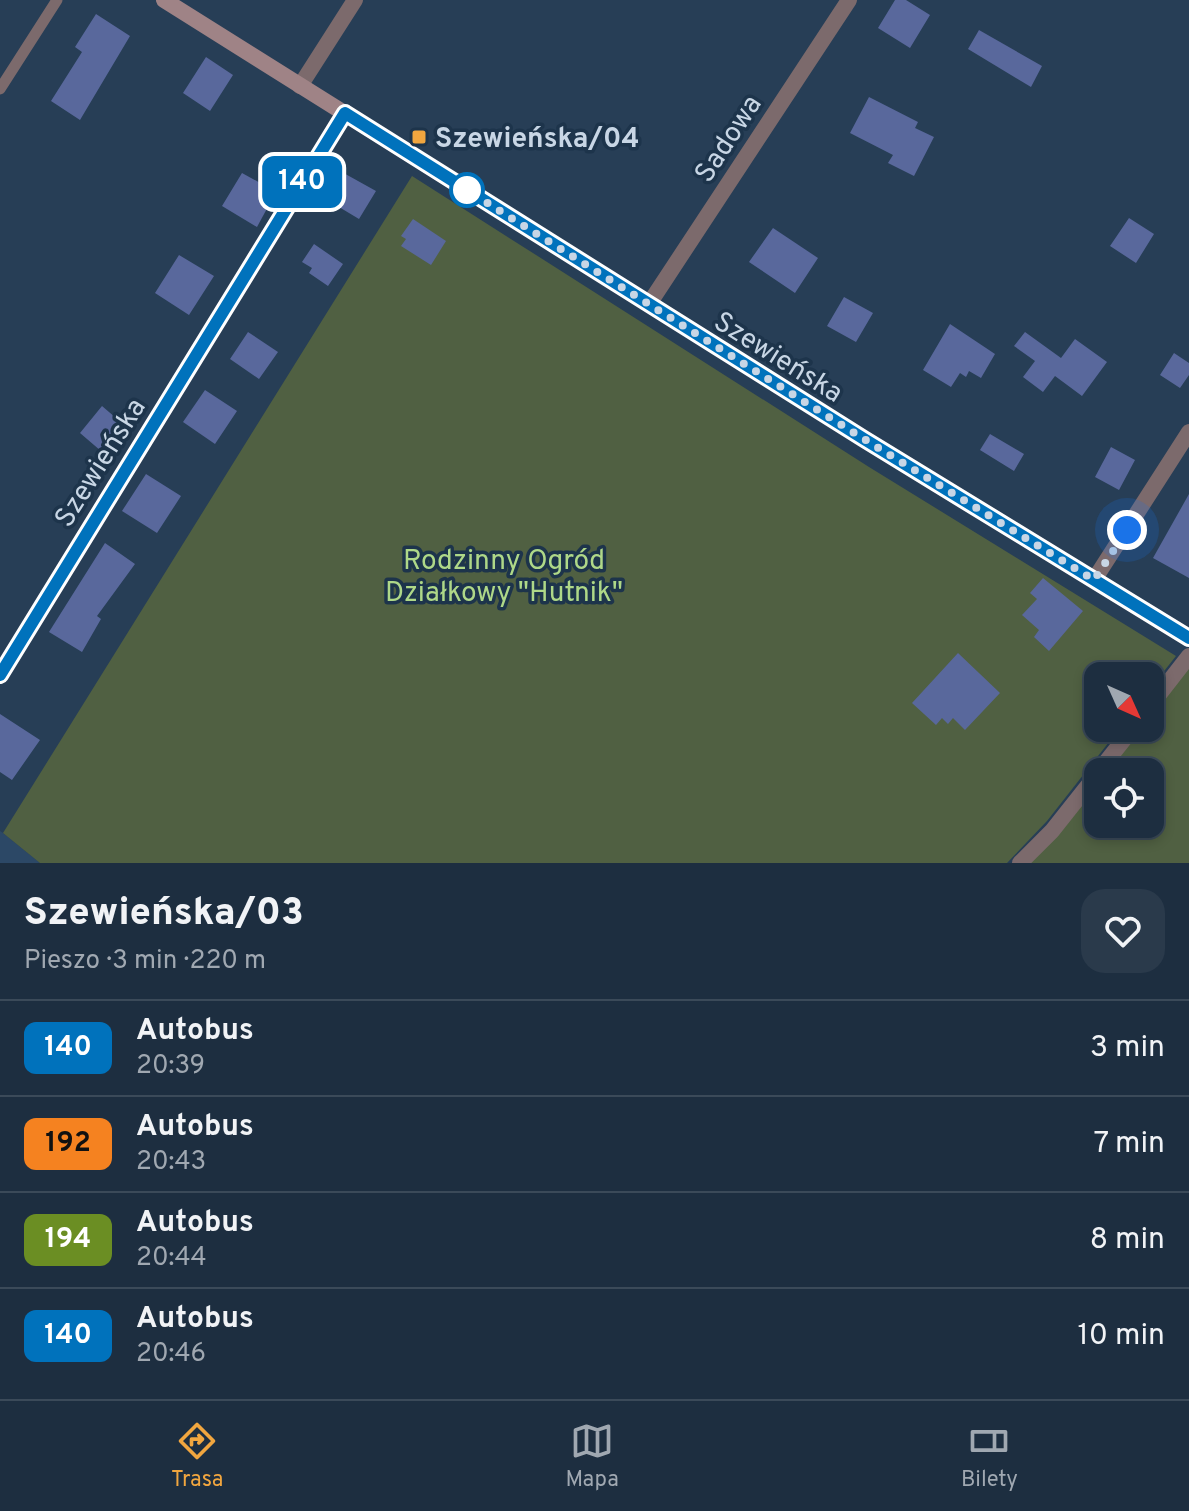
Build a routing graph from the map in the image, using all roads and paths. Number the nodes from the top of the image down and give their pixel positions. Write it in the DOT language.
graph roads {
  1 [pos="57,0"];
  2 [pos="164,0"];
  3 [pos="355,0"];
  4 [pos="849,0"];
  5 [pos="300,86"];
  6 [pos="0,89"];
  7 [pos="345,113"];
  8 [pos="649,304"];
  9 [pos="1189,432"];
  10 [pos="1094,580"];
  11 [pos="1189,638"];
  12 [pos="1189,656"];
  13 [pos="0,675"];
  14 [pos="1164,688"];
  15 [pos="1122,742"];
  16 [pos="1109,758"];
  17 [pos="1084,790"];
  18 [pos="1020,863"];
  1 -- 6 [label="lane"];
  2 -- 5 [label="street, Szewieńska"];
  3 -- 5 [label="street"];
  4 -- 8 [label="street, Sadowa"];
  5 -- 7 [label="street, Szewieńska"];
  7 -- 8 [label="street, Szewieńska"];
  7 -- 13 [label="street, Szewieńska"];
  8 -- 10 [label="street, Szewieńska"];
  9 -- 10 [label="street"];
  10 -- 11 [label="street, Szewieńska"];
  12 -- 14 [label="street"];
  15 -- 16 [label="street"];
  17 -- 18 [label="street"];
}
